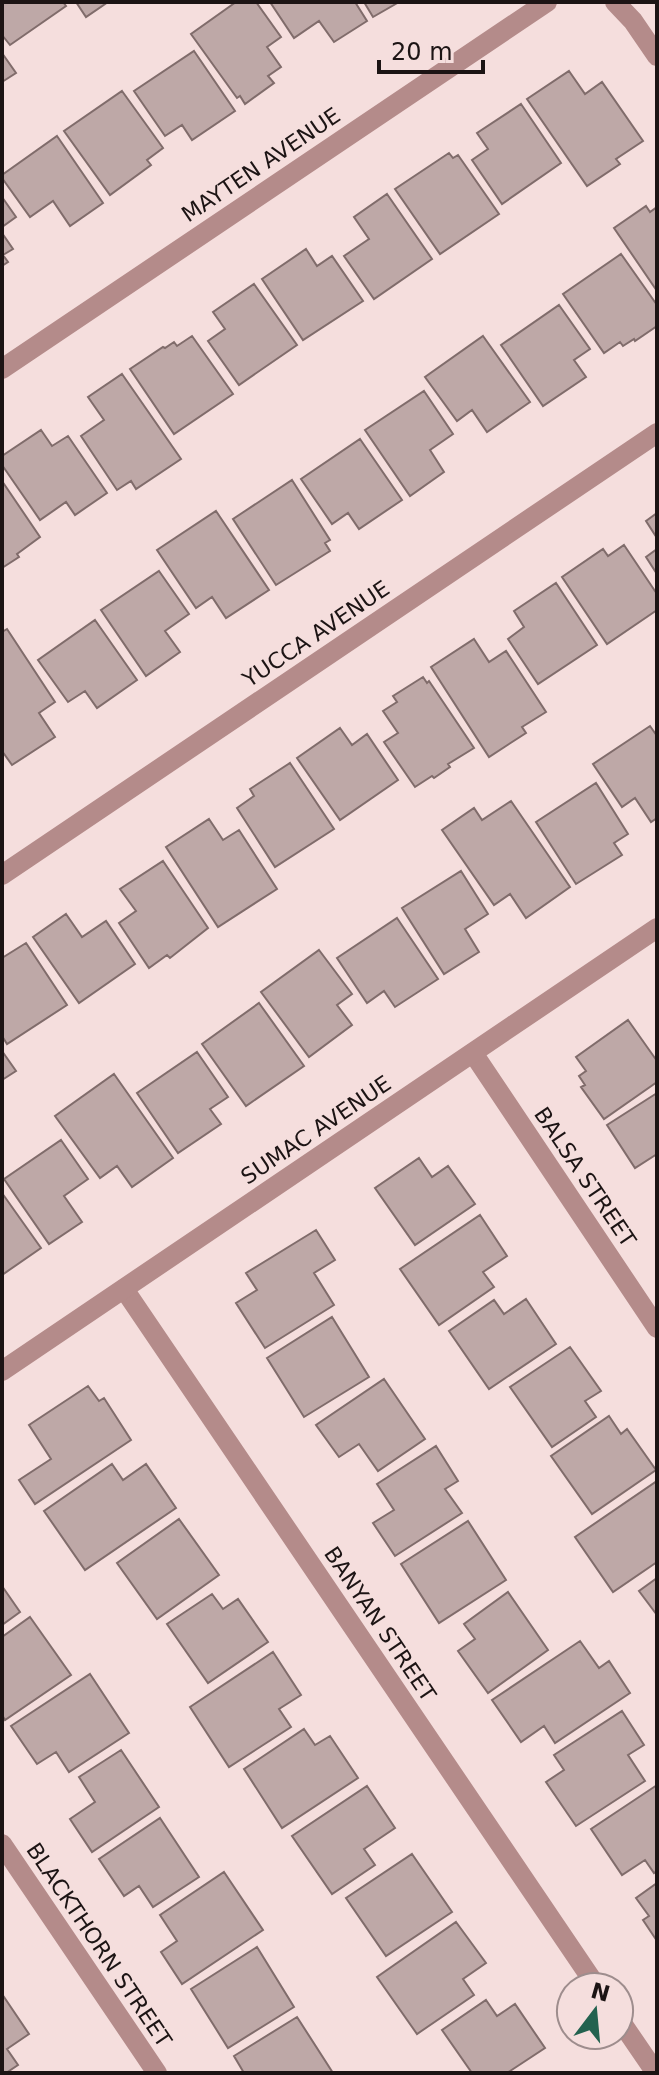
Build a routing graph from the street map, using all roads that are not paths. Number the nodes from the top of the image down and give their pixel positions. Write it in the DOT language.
graph roads {
  1 [pos="547,2"];
  2 [pos="615,2"];
  3 [pos="657,56"];
  4 [pos="2,369"];
  5 [pos="657,433"];
  6 [pos="2,875"];
  7 [pos="657,928"];
  8 [pos="473,1053"];
  9 [pos="124,1289"];
  10 [pos="657,1328"];
  11 [pos="2,1371"];
  12 [pos="2,1844"];
  13 [pos="586,1971"];
  14 [pos="635,2042"];
  15 [pos="157,2073"];
  16 [pos="656,2073"];
  1 -- 4 [label="street, MAYTEN AVENUE"];
  2 -- 3 [label="street"];
  5 -- 6 [label="street, YUCCA AVENUE"];
  7 -- 8 [label="street, SUMAC AVENUE"];
  8 -- 9 [label="street, SUMAC AVENUE"];
  8 -- 10 [label="street, BALSA STREET"];
  9 -- 11 [label="street, SUMAC AVENUE"];
  9 -- 13 [label="street, BANYAN STREET"];
  12 -- 15 [label="street, BLACKTHORN STREET"];
  14 -- 16 [label="street"];
}
